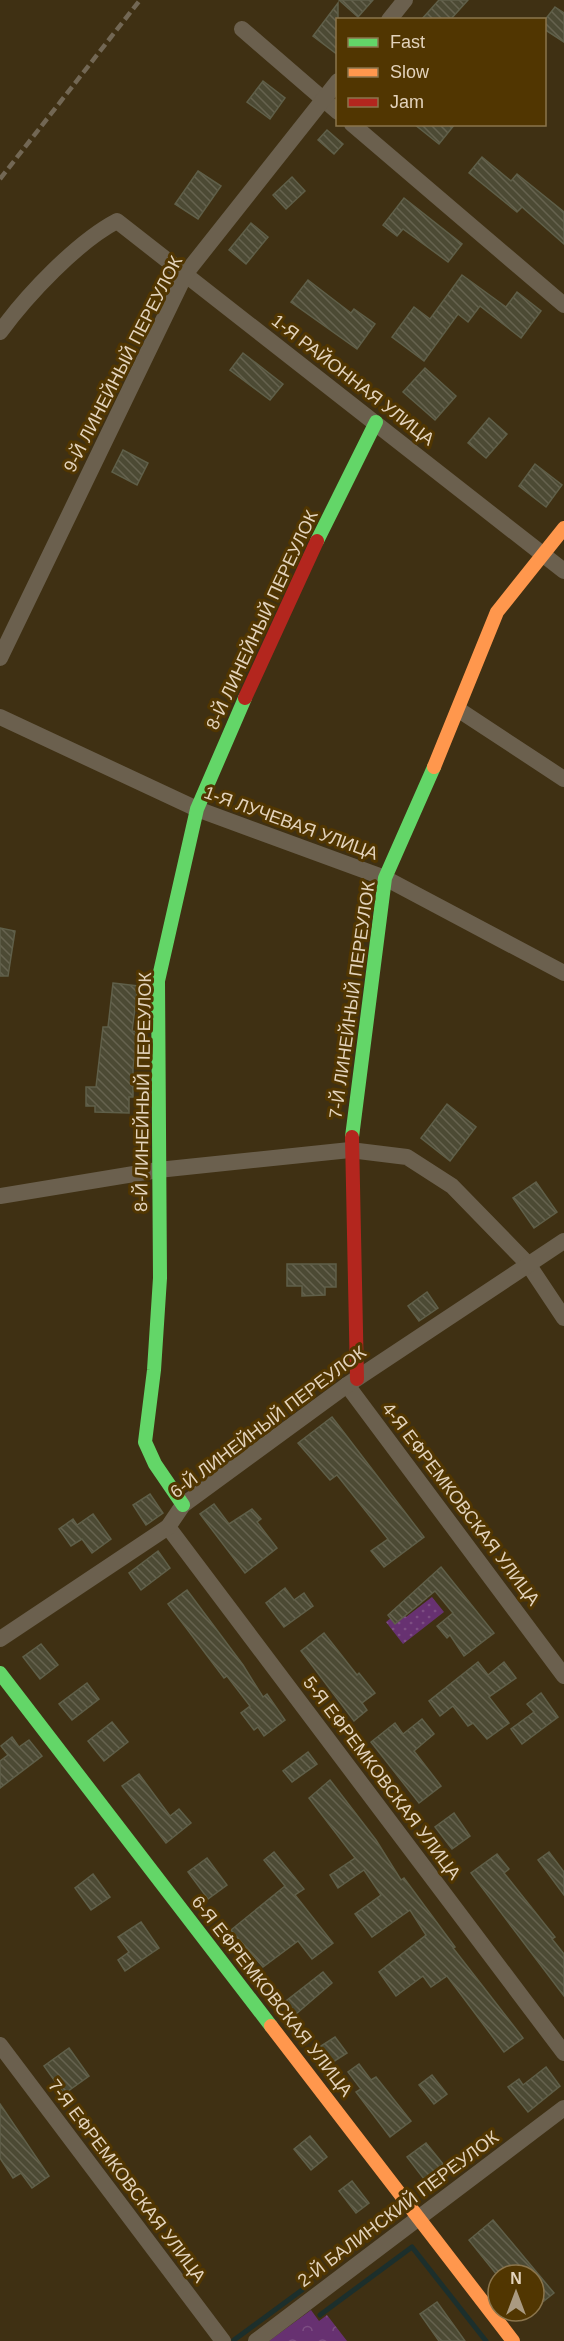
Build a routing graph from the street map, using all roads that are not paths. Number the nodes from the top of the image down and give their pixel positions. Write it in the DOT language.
graph roads {
  1 [pos="405,0"];
  2 [pos="391,18"];
  3 [pos="242,29"];
  4 [pos="336,83"];
  5 [pos="323,99"];
  6 [pos="336,110"];
  7 [pos="354,126"];
  8 [pos="186,273"];
  9 [pos="564,305"];
  10 [pos="0,332"];
  11 [pos="376,422"];
  12 [pos="564,528"];
  13 [pos="542,553"];
  14 [pos="564,571"];
  15 [pos="0,658"];
  16 [pos="459,710"];
  17 [pos="0,717"];
  18 [pos="564,779"];
  19 [pos="197,809"];
  20 [pos="385,878"];
  21 [pos="564,974"];
  22 [pos="350,1150"];
  23 [pos="158,1170"];
  24 [pos="0,1196"];
  25 [pos="564,1241"];
  26 [pos="528,1264"];
  27 [pos="564,1318"];
  28 [pos="352,1382"];
  29 [pos="183,1506"];
  30 [pos="168,1527"];
  31 [pos="0,1639"];
  32 [pos="0,1673"];
  33 [pos="564,1676"];
  34 [pos="0,2045"];
  35 [pos="564,2053"];
  36 [pos="564,2108"];
  37 [pos="419,2216"];
  38 [pos="223,2341"];
  39 [pos="256,2341"];
  40 [pos="513,2341"];
  1 -- 2 [label="street"];
  3 -- 5 [label="street"];
  4 -- 5 [label="street, 9-Й ЛИНЕЙНЫЙ ПЕРЕУЛОК"];
  5 -- 6 [label="street"];
  5 -- 8 [label="street, 9-Й ЛИНЕЙНЫЙ ПЕРЕУЛОК"];
  7 -- 9 [label="street"];
  8 -- 10 [label="street, 1-Я РАЙОННАЯ УЛИЦА"];
  8 -- 11 [label="street, 1-Я РАЙОННАЯ УЛИЦА"];
  8 -- 15 [label="street, 9-Й ЛИНЕЙНЫЙ ПЕРЕУЛОК"];
  11 -- 13 [label="street, 1-Я РАЙОННАЯ УЛИЦА"];
  11 -- 19 [label="street, 8-Й ЛИНЕЙНЫЙ ПЕРЕУЛОК"];
  12 -- 13 [label="street, 7-Й ЛИНЕЙНЫЙ ПЕРЕУЛОК"];
  13 -- 14 [label="street, 1-Я РАЙОННАЯ УЛИЦА"];
  13 -- 16 [label="street, 7-Й ЛИНЕЙНЫЙ ПЕРЕУЛОК"];
  16 -- 18 [label="street"];
  16 -- 20 [label="street, 7-Й ЛИНЕЙНЫЙ ПЕРЕУЛОК"];
  17 -- 19 [label="street, 1-Я ЛУЧЕВАЯ УЛИЦА"];
  19 -- 20 [label="street, 1-Я ЛУЧЕВАЯ УЛИЦА"];
  19 -- 23 [label="street, 8-Й ЛИНЕЙНЫЙ ПЕРЕУЛОК"];
  20 -- 21 [label="street, 1-Я ЛУЧЕВАЯ УЛИЦА"];
  20 -- 22 [label="street, 7-Й ЛИНЕЙНЫЙ ПЕРЕУЛОК"];
  22 -- 23 [label="street"];
  22 -- 26 [label="street"];
  22 -- 28 [label="street, 7-Й ЛИНЕЙНЫЙ ПЕРЕУЛОК"];
  23 -- 24 [label="street"];
  23 -- 29 [label="street, 8-Й ЛИНЕЙНЫЙ ПЕРЕУЛОК"];
  25 -- 26 [label="street, 6-Й ЛИНЕЙНЫЙ ПЕРЕУЛОК"];
  26 -- 27 [label="street"];
  26 -- 28 [label="street, 6-Й ЛИНЕЙНЫЙ ПЕРЕУЛОК"];
  28 -- 29 [label="street, 6-Й ЛИНЕЙНЫЙ ПЕРЕУЛОК"];
  28 -- 33 [label="street, 4-Я ЕФРЕМКОВСКАЯ УЛИЦА"];
  29 -- 30 [label="street, 6-Й ЛИНЕЙНЫЙ ПЕРЕУЛОК"];
  30 -- 31 [label="street, 6-Й ЛИНЕЙНЫЙ ПЕРЕУЛОК"];
  30 -- 35 [label="street, 5-Я ЕФРЕМКОВСКАЯ УЛИЦА"];
  32 -- 37 [label="street, 6-Я ЕФРЕМКОВСКАЯ УЛИЦА"];
  34 -- 38 [label="street, 7-Я ЕФРЕМКОВСКАЯ УЛИЦА"];
  36 -- 37 [label="street, 2-Й БАЛИНСКИЙ ПЕРЕУЛОК"];
  37 -- 39 [label="street, 2-Й БАЛИНСКИЙ ПЕРЕУЛОК"];
  37 -- 40 [label="street, 6-Я ЕФРЕМКОВСКАЯ УЛИЦА"];
}
